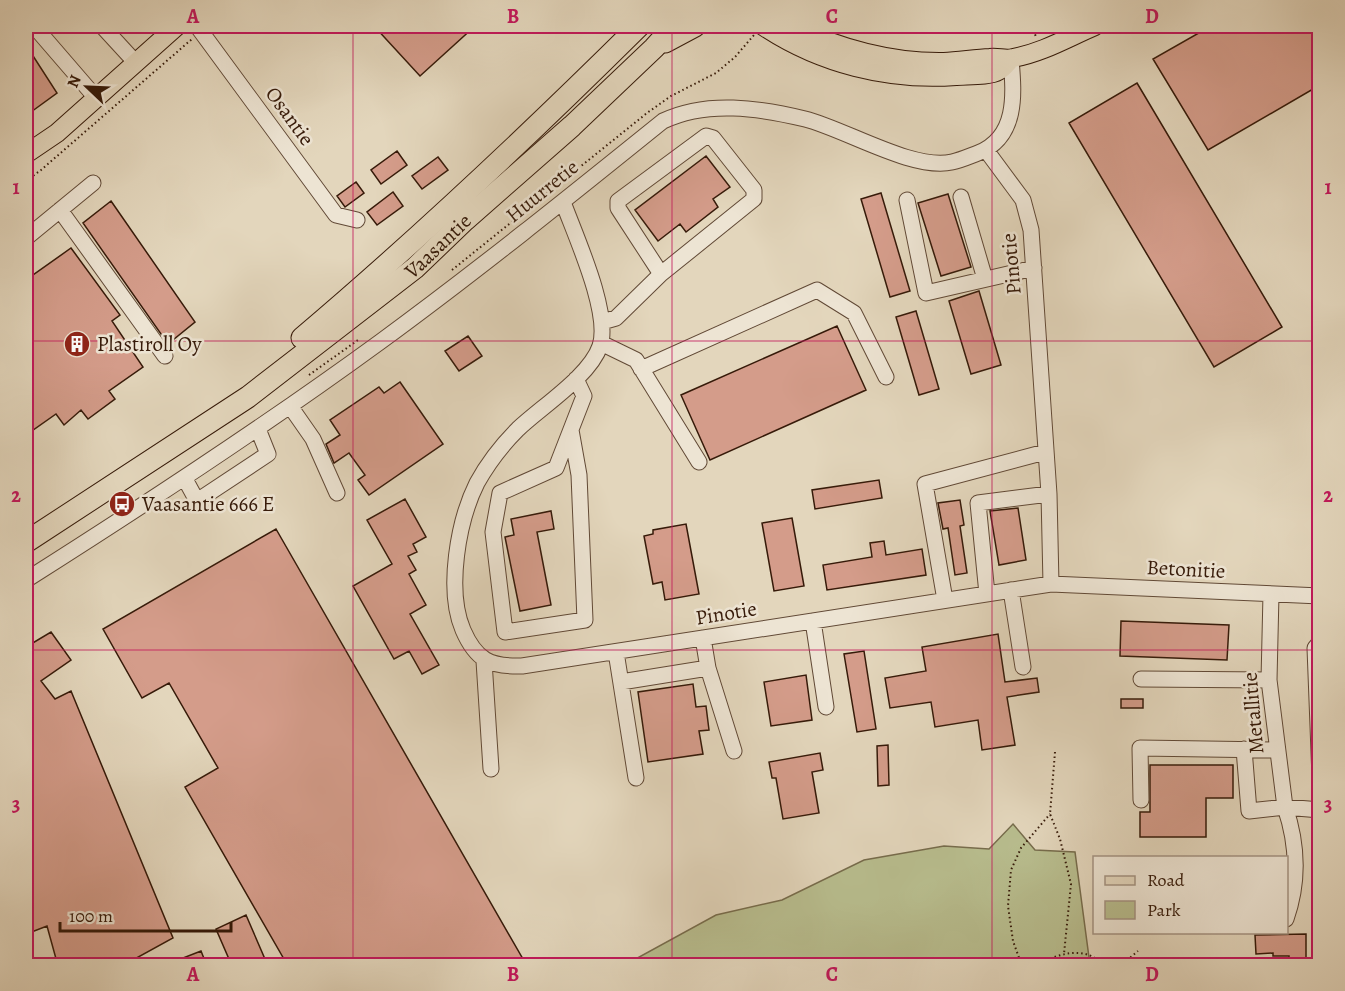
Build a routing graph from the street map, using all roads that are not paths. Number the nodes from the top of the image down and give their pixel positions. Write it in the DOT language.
graph roads {
  1 [pos="34,26"];
  2 [pos="102,26"];
  3 [pos="177,26"];
  4 [pos="639,26"];
  5 [pos="674,26"];
  6 [pos="695,26"];
  7 [pos="792,26"];
  8 [pos="1095,26"];
  9 [pos="199,28"];
  10 [pos="761,28"];
  11 [pos="654,48"];
  12 [pos="1011,59"];
  13 [pos="136,63"];
  14 [pos="97,99"];
  15 [pos="986,150"];
  16 [pos="26,153"];
  17 [pos="93,183"];
  18 [pos="961,197"];
  19 [pos="907,200"];
  20 [pos="563,202"];
  21 [pos="60,210"];
  22 [pos="357,220"];
  23 [pos="26,238"];
  24 [pos="1034,268"];
  25 [pos="661,274"];
  26 [pos="985,279"];
  27 [pos="602,322"];
  28 [pos="601,343"];
  29 [pos="165,356"];
  30 [pos="641,369"];
  31 [pos="886,377"];
  32 [pos="576,378"];
  33 [pos="290,406"];
  34 [pos="258,429"];
  35 [pos="571,430"];
  36 [pos="182,439"];
  37 [pos="1045,452"];
  38 [pos="699,462"];
  39 [pos="185,479"];
  40 [pos="337,493"];
  41 [pos="1049,494"];
  42 [pos="26,542"];
  43 [pos="26,580"];
  44 [pos="1051,584"];
  45 [pos="1011,590"];
  46 [pos="987,594"];
  47 [pos="1271,594"];
  48 [pos="1320,596"];
  49 [pos="945,600"];
  50 [pos="813,621"];
  51 [pos="703,638"];
  52 [pos="1320,642"];
  53 [pos="616,652"];
  54 [pos="484,660"];
  55 [pos="1023,667"];
  56 [pos="708,668"];
  57 [pos="1141,679"];
  58 [pos="1269,680"];
  59 [pos="621,682"];
  60 [pos="826,707"];
  61 [pos="1244,749"];
  62 [pos="1277,750"];
  63 [pos="734,751"];
  64 [pos="490,769"];
  65 [pos="636,778"];
  66 [pos="1320,778"];
  67 [pos="1140,800"];
  68 [pos="1285,807"];
  69 [pos="1320,810"];
  70 [pos="1288,916"];
  1 -- 14 [label="street"];
  2 -- 13 [label="street"];
  3 -- 13 [label="main road"];
  4 -- 36 [label="highway, Vaasantie"];
  5 -- 11 [label="highway, Vaasantie"];
  6 -- 11 [label="highway"];
  7 -- 12 [label="main road"];
  8 -- 12 [label="main road"];
  9 -- 22 [label="street, Osantie"];
  10 -- 12 [label="main road"];
  11 -- 36 [label="highway, Vaasantie"];
  12 -- 15 [label="street, Huurretie"];
  13 -- 14 [label="main road"];
  14 -- 16 [label="main road"];
  15 -- 20 [label="street, Huurretie"];
  15 -- 24 [label="street, Pinotie"];
  17 -- 21 [label="street"];
  18 -- 26 [label="street"];
  19 -- 26 [label="street"];
  20 -- 27 [label="street"];
  20 -- 33 [label="street, Huurretie"];
  21 -- 23 [label="street"];
  21 -- 29 [label="street"];
  24 -- 26 [label="street"];
  24 -- 37 [label="street, Pinotie"];
  25 -- 25 [label="street"];
  25 -- 27 [label="street"];
  27 -- 28 [label="street"];
  28 -- 30 [label="street"];
  28 -- 32 [label="street"];
  30 -- 31 [label="street"];
  30 -- 38 [label="street"];
  32 -- 35 [label="street"];
  32 -- 54 [label="street"];
  33 -- 34 [label="street, Huurretie"];
  33 -- 40 [label="street"];
  34 -- 39 [label="street, Huurretie"];
  34 -- 39 [label="street"];
  35 -- 35 [label="street"];
  36 -- 42 [label="highway, Vaasantie"];
  37 -- 41 [label="street, Pinotie"];
  37 -- 49 [label="street"];
  39 -- 43 [label="street, Huurretie"];
  41 -- 44 [label="street, Pinotie"];
  41 -- 46 [label="street"];
  44 -- 45 [label="street, Pinotie"];
  44 -- 47 [label="street, Betonitie"];
  45 -- 46 [label="street, Pinotie"];
  45 -- 55 [label="street"];
  46 -- 49 [label="street, Pinotie"];
  47 -- 48 [label="street, Betonitie"];
  47 -- 58 [label="street, Metallitie"];
  49 -- 50 [label="street, Pinotie"];
  50 -- 51 [label="street, Pinotie"];
  50 -- 60 [label="street"];
  51 -- 53 [label="street, Pinotie"];
  51 -- 56 [label="street"];
  52 -- 66 [label="street"];
  53 -- 54 [label="street, Pinotie"];
  53 -- 59 [label="street"];
  54 -- 64 [label="street"];
  56 -- 59 [label="street"];
  56 -- 63 [label="street"];
  57 -- 58 [label="street"];
  58 -- 62 [label="street, Metallitie"];
  59 -- 65 [label="street"];
  61 -- 62 [label="street"];
  61 -- 67 [label="street"];
  61 -- 68 [label="street"];
  62 -- 68 [label="street, Metallitie"];
  68 -- 69 [label="street"];
  68 -- 70 [label="street, Metallitie"];
}
